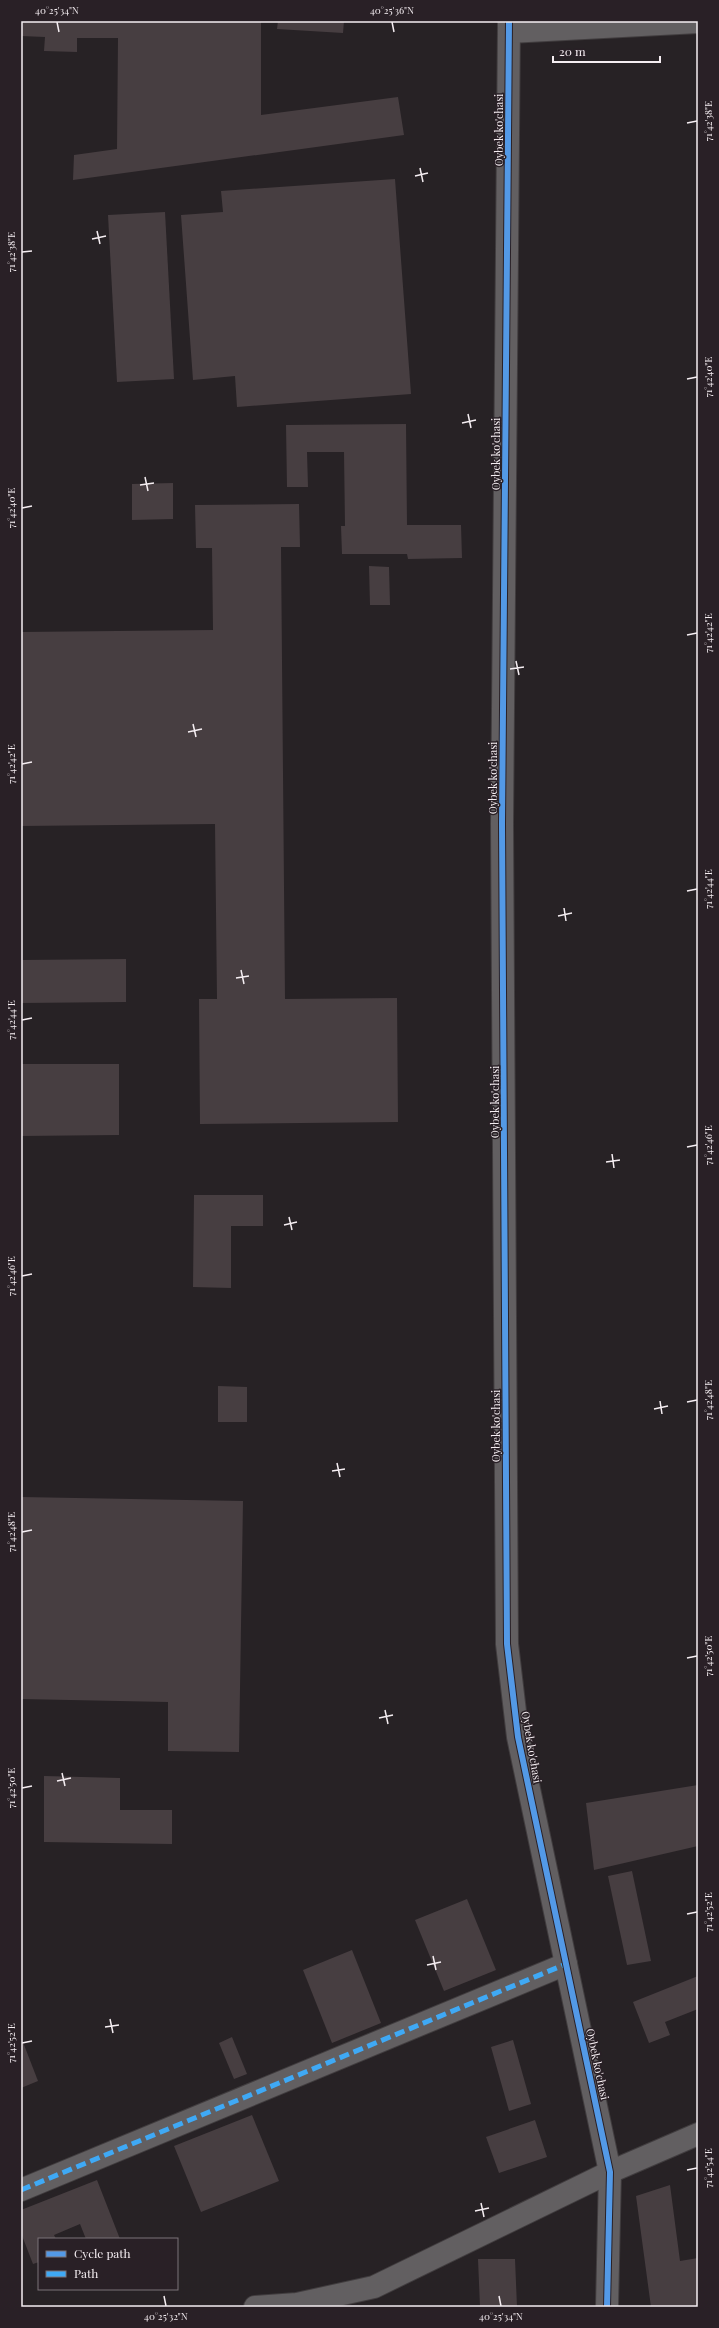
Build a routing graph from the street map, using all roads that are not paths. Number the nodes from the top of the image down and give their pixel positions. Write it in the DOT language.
graph roads {
  1 [pos="698,22"];
  2 [pos="509,26"];
  3 [pos="566,1964"];
  4 [pos="698,2134"];
  5 [pos="610,2172"];
  6 [pos="21,2190"];
  7 [pos="255,2307"];
  8 [pos="608,2307"];
  1 -- 2 [label="street"];
  2 -- 3 [label="street, Oybek ko'chasi"];
  3 -- 5 [label="street, Oybek ko'chasi"];
  3 -- 6 [label="street"];
  4 -- 5 [label="street"];
  5 -- 7 [label="street"];
  5 -- 8 [label="street, Oybek ko'chasi"];
}
